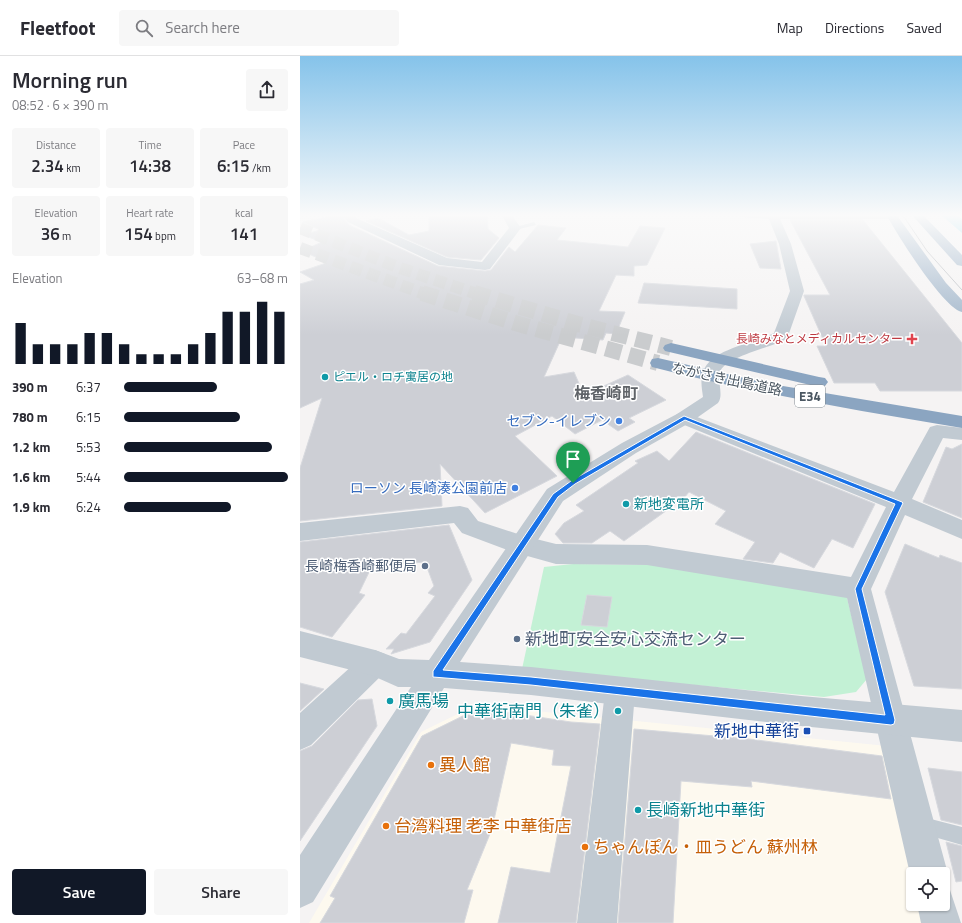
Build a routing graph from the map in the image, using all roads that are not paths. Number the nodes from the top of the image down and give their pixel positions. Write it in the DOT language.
graph roads {
  1 [pos="429,254"];
  2 [pos="494,254"];
  3 [pos="787,254"];
  4 [pos="918,254"];
  5 [pos="955,254"];
  6 [pos="962,262"];
  7 [pos="962,308"];
  8 [pos="671,348"];
  9 [pos="658,363"];
  10 [pos="962,407"];
  11 [pos="684,418"];
  12 [pos="962,422"];
  13 [pos="962,434"];
  14 [pos="899,503"];
  15 [pos="962,530"];
  16 [pos="300,532"];
  17 [pos="522,545"];
  18 [pos="858,589"];
  19 [pos="300,644"];
  20 [pos="375,663"];
  21 [pos="436,674"];
  22 [pos="620,692"];
  23 [pos="891,720"];
  24 [pos="962,726"];
  25 [pos="300,734"];
  26 [pos="916,824"];
  27 [pos="962,836"];
  28 [pos="927,867"];
  29 [pos="300,889"];
  30 [pos="938,911"];
  31 [pos="598,923"];
  32 [pos="941,923"];
  1 -- 2 [label="street"];
  3 -- 11 [label="street"];
  4 -- 7 [label="highway"];
  5 -- 6 [label="highway"];
  8 -- 10 [label="highway, ながさき出島道路 / E34"];
  9 -- 12 [label="highway, ながさき出島道路 / E34"];
  11 -- 14 [label="street"];
  11 -- 17 [label="street"];
  13 -- 14 [label="street"];
  14 -- 15 [label="street"];
  14 -- 18 [label="street"];
  16 -- 17 [label="street"];
  17 -- 18 [label="street"];
  17 -- 21 [label="street"];
  18 -- 23 [label="street"];
  19 -- 20 [label="street"];
  20 -- 21 [label="street"];
  20 -- 25 [label="street"];
  21 -- 22 [label="street"];
  21 -- 29 [label="street"];
  22 -- 23 [label="street"];
  22 -- 31 [label="street"];
  23 -- 24 [label="street"];
  23 -- 26 [label="street"];
  26 -- 27 [label="lane"];
  26 -- 28 [label="street"];
  30 -- 32 [label="street"];
}
